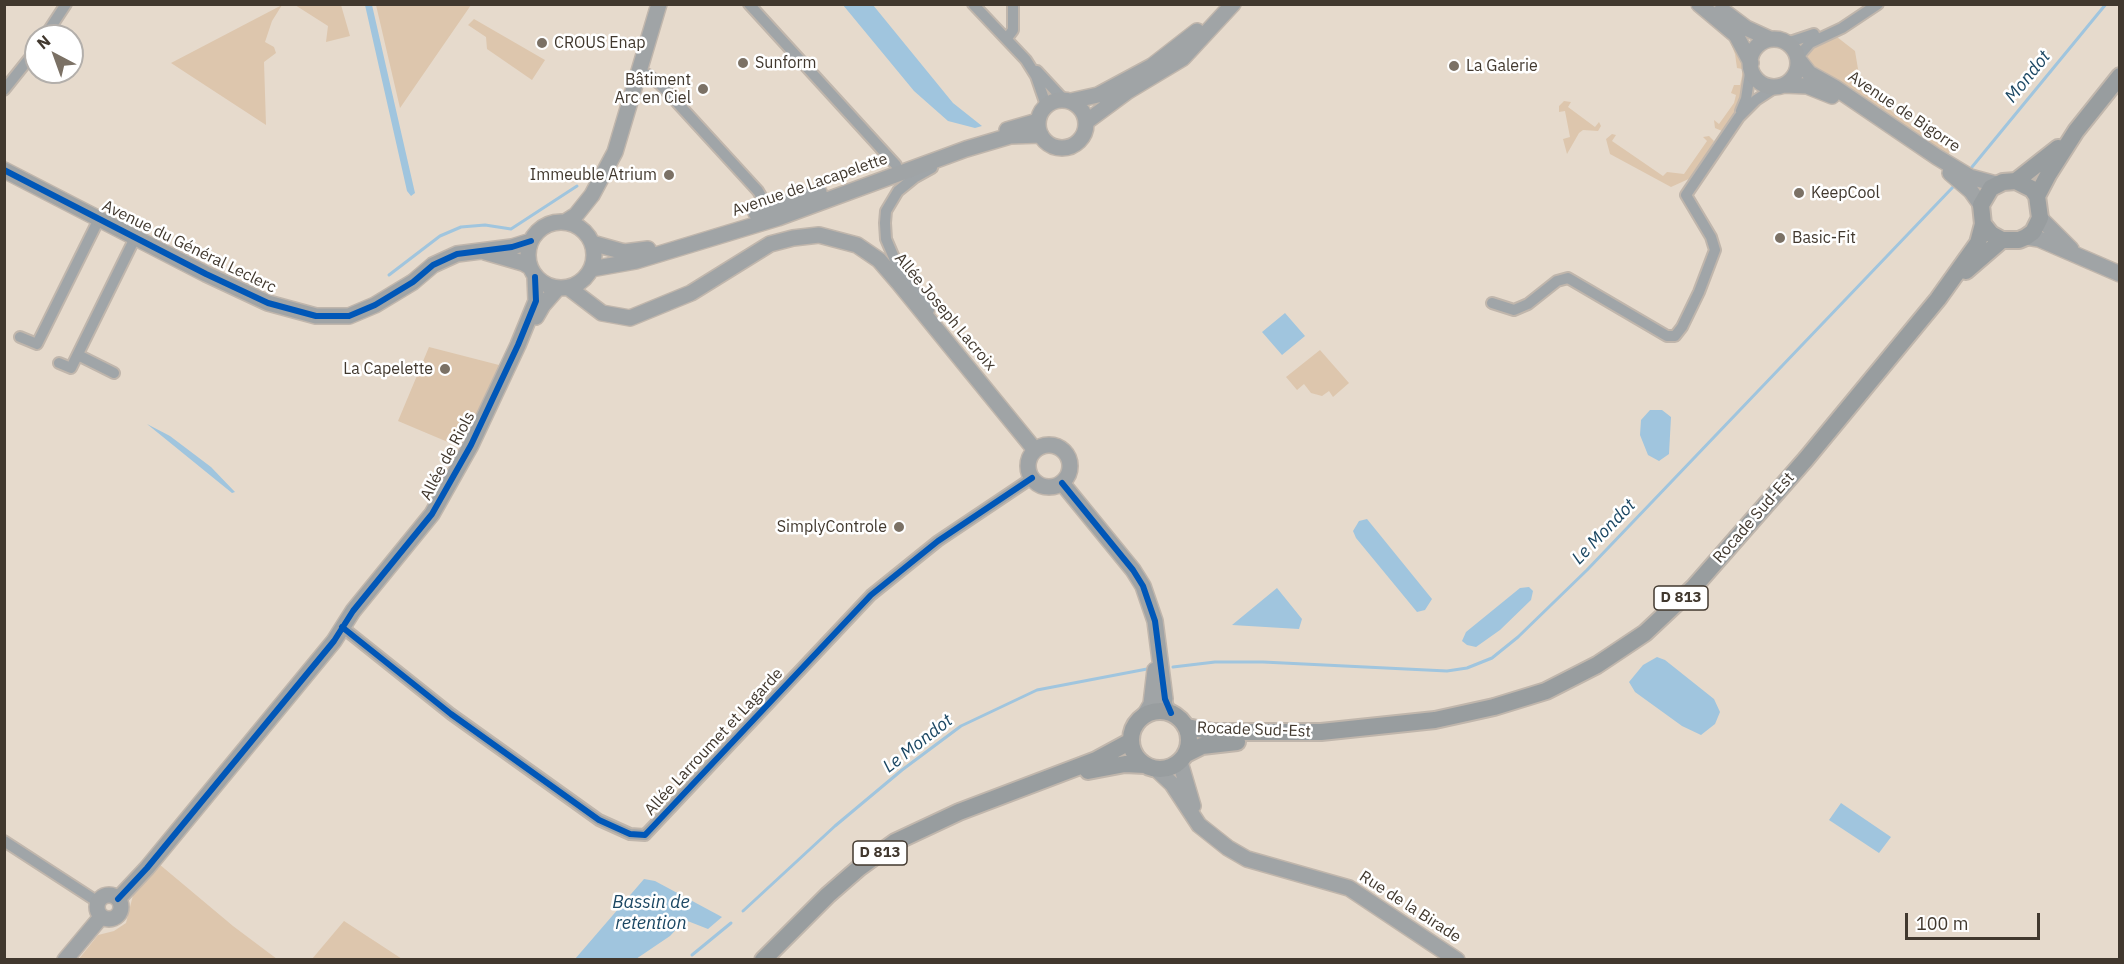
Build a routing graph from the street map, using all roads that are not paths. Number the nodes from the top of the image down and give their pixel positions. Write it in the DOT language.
graph roads {
  1 [pos="66,4"];
  2 [pos="659,4"];
  3 [pos="749,4"];
  4 [pos="973,4"];
  5 [pos="1012,4"];
  6 [pos="1221,4"];
  7 [pos="1233,4"];
  8 [pos="1699,4"];
  9 [pos="1715,4"];
  10 [pos="1878,4"];
  11 [pos="53,24"];
  12 [pos="1845,24"];
  13 [pos="1007,38"];
  14 [pos="1770,39"];
  15 [pos="1787,43"];
  16 [pos="1798,58"];
  17 [pos="1026,60"];
  18 [pos="24,65"];
  19 [pos="1751,65"];
  20 [pos="639,72"];
  21 [pos="2120,76"];
  22 [pos="1780,86"];
  23 [pos="4,90"];
  24 [pos="1067,100"];
  25 [pos="1047,105"];
  26 [pos="1739,117"];
  27 [pos="1086,122"];
  28 [pos="1039,128"];
  29 [pos="2076,131"];
  30 [pos="966,149"];
  31 [pos="896,165"];
  32 [pos="4,170"];
  33 [pos="2016,181"];
  34 [pos="1996,184"];
  35 [pos="592,195"];
  36 [pos="2037,196"];
  37 [pos="1981,205"];
  38 [pos="769,210"];
  39 [pos="2040,218"];
  40 [pos="99,219"];
  41 [pos="565,222"];
  42 [pos="1983,224"];
  43 [pos="2026,237"];
  44 [pos="135,238"];
  45 [pos="590,238"];
  46 [pos="2002,240"];
  47 [pos="531,241"];
  48 [pos="482,251"];
  49 [pos="2081,260"];
  50 [pos="532,272"];
  51 [pos="589,273"];
  52 [pos="2120,274"];
  53 [pos="563,288"];
  54 [pos="1938,299"];
  55 [pos="1492,303"];
  56 [pos="608,316"];
  57 [pos="20,337"];
  58 [pos="950,346"];
  59 [pos="78,354"];
  60 [pos="59,363"];
  61 [pos="114,373"];
  62 [pos="1035,450"];
  63 [pos="1032,478"];
  64 [pos="1062,483"];
  65 [pos="1155,622"];
  66 [pos="342,627"];
  67 [pos="1168,706"];
  68 [pos="1144,716"];
  69 [pos="1187,727"];
  70 [pos="1321,732"];
  71 [pos="1131,741"];
  72 [pos="1183,758"];
  73 [pos="1150,767"];
  74 [pos="1023,788"];
  75 [pos="1210,835"];
  76 [pos="4,841"];
  77 [pos="99,909"];
  78 [pos="65,960"];
  79 [pos="763,960"];
  80 [pos="1457,960"];
  1 -- 11 [label="street"];
  2 -- 20 [label="street"];
  3 -- 31 [label="street"];
  4 -- 13 [label="street"];
  5 -- 13 [label="street"];
  6 -- 24 [label="street"];
  7 -- 27 [label="street, Avenue de Lacapelette"];
  8 -- 19 [label="street"];
  9 -- 14 [label="street"];
  10 -- 12 [label="street"];
  12 -- 15 [label="street"];
  12 -- 16 [label="street"];
  13 -- 17 [label="street"];
  14 -- 15 [label="street"];
  14 -- 19 [label="street"];
  15 -- 16 [label="street"];
  16 -- 22 [label="street"];
  16 -- 34 [label="street, Avenue de Bigorre"];
  17 -- 24 [label="street"];
  17 -- 25 [label="street"];
  18 -- 23 [label="street"];
  19 -- 22 [label="street"];
  19 -- 26 [label="street"];
  20 -- 35 [label="street"];
  20 -- 38 [label="street"];
  21 -- 29 [label="main road"];
  22 -- 26 [label="street"];
  22 -- 37 [label="street, Avenue de Bigorre"];
  24 -- 25 [label="street"];
  24 -- 27 [label="street"];
  25 -- 28 [label="street"];
  26 -- 55 [label="street"];
  27 -- 28 [label="street, Avenue de Lacapelette"];
  28 -- 30 [label="street, Avenue de Lacapelette"];
  28 -- 31 [label="street, Avenue de Lacapelette"];
  29 -- 33 [label="main road"];
  29 -- 36 [label="main road"];
  30 -- 51 [label="street, Avenue de Lacapelette"];
  30 -- 58 [label="street"];
  31 -- 38 [label="street, Avenue de Lacapelette"];
  32 -- 40 [label="street, Avenue du Général Leclerc"];
  33 -- 34 [label="main road"];
  33 -- 36 [label="main road"];
  34 -- 37 [label="main road"];
  35 -- 41 [label="street"];
  35 -- 45 [label="street"];
  36 -- 39 [label="main road"];
  37 -- 42 [label="main road"];
  38 -- 45 [label="street, Avenue de Lacapelette"];
  39 -- 43 [label="main road"];
  39 -- 49 [label="street"];
  40 -- 44 [label="street, Avenue du Général Leclerc"];
  40 -- 57 [label="street"];
  41 -- 45 [label="street"];
  41 -- 47 [label="street"];
  42 -- 46 [label="main road"];
  42 -- 54 [label="main road, Rocade Sud-Est / D 813"];
  43 -- 46 [label="main road"];
  43 -- 49 [label="street"];
  44 -- 48 [label="street, Avenue du Général Leclerc"];
  44 -- 59 [label="street"];
  45 -- 51 [label="street"];
  46 -- 54 [label="main road, Rocade Sud-Est / D 813"];
  47 -- 48 [label="street, Avenue du Général Leclerc"];
  47 -- 50 [label="street"];
  48 -- 50 [label="street, Avenue du Général Leclerc"];
  49 -- 52 [label="street"];
  50 -- 53 [label="street"];
  50 -- 66 [label="street, Allée de Riols"];
  51 -- 53 [label="street"];
  51 -- 56 [label="street"];
  53 -- 56 [label="street"];
  53 -- 66 [label="street, Allée de Riols"];
  54 -- 70 [label="main road, Rocade Sud-Est / D 813"];
  56 -- 58 [label="street, Allée Joseph Lacroix"];
  58 -- 62 [label="street, Allée Joseph Lacroix"];
  59 -- 60 [label="street"];
  59 -- 61 [label="street"];
  62 -- 63 [label="street"];
  62 -- 64 [label="street"];
  63 -- 64 [label="street"];
  63 -- 66 [label="street, Allée Larroumet et Lagarde"];
  64 -- 65 [label="street"];
  65 -- 67 [label="street"];
  65 -- 68 [label="street"];
  66 -- 77 [label="street, Allée de Riols"];
  67 -- 68 [label="main road"];
  67 -- 69 [label="main road"];
  68 -- 71 [label="main road"];
  69 -- 70 [label="main road, Rocade Sud-Est / D 813"];
  69 -- 72 [label="main road"];
  70 -- 72 [label="main road, Rocade Sud-Est / D 813"];
  71 -- 73 [label="main road"];
  71 -- 74 [label="main road, D 813"];
  72 -- 73 [label="main road"];
  72 -- 75 [label="street, Rue de la Birade"];
  73 -- 74 [label="main road, D 813"];
  73 -- 75 [label="street, Rue de la Birade"];
  74 -- 79 [label="main road, D 813"];
  75 -- 80 [label="street, Rue de la Birade"];
  76 -- 77 [label="street"];
  77 -- 78 [label="street"];
}
